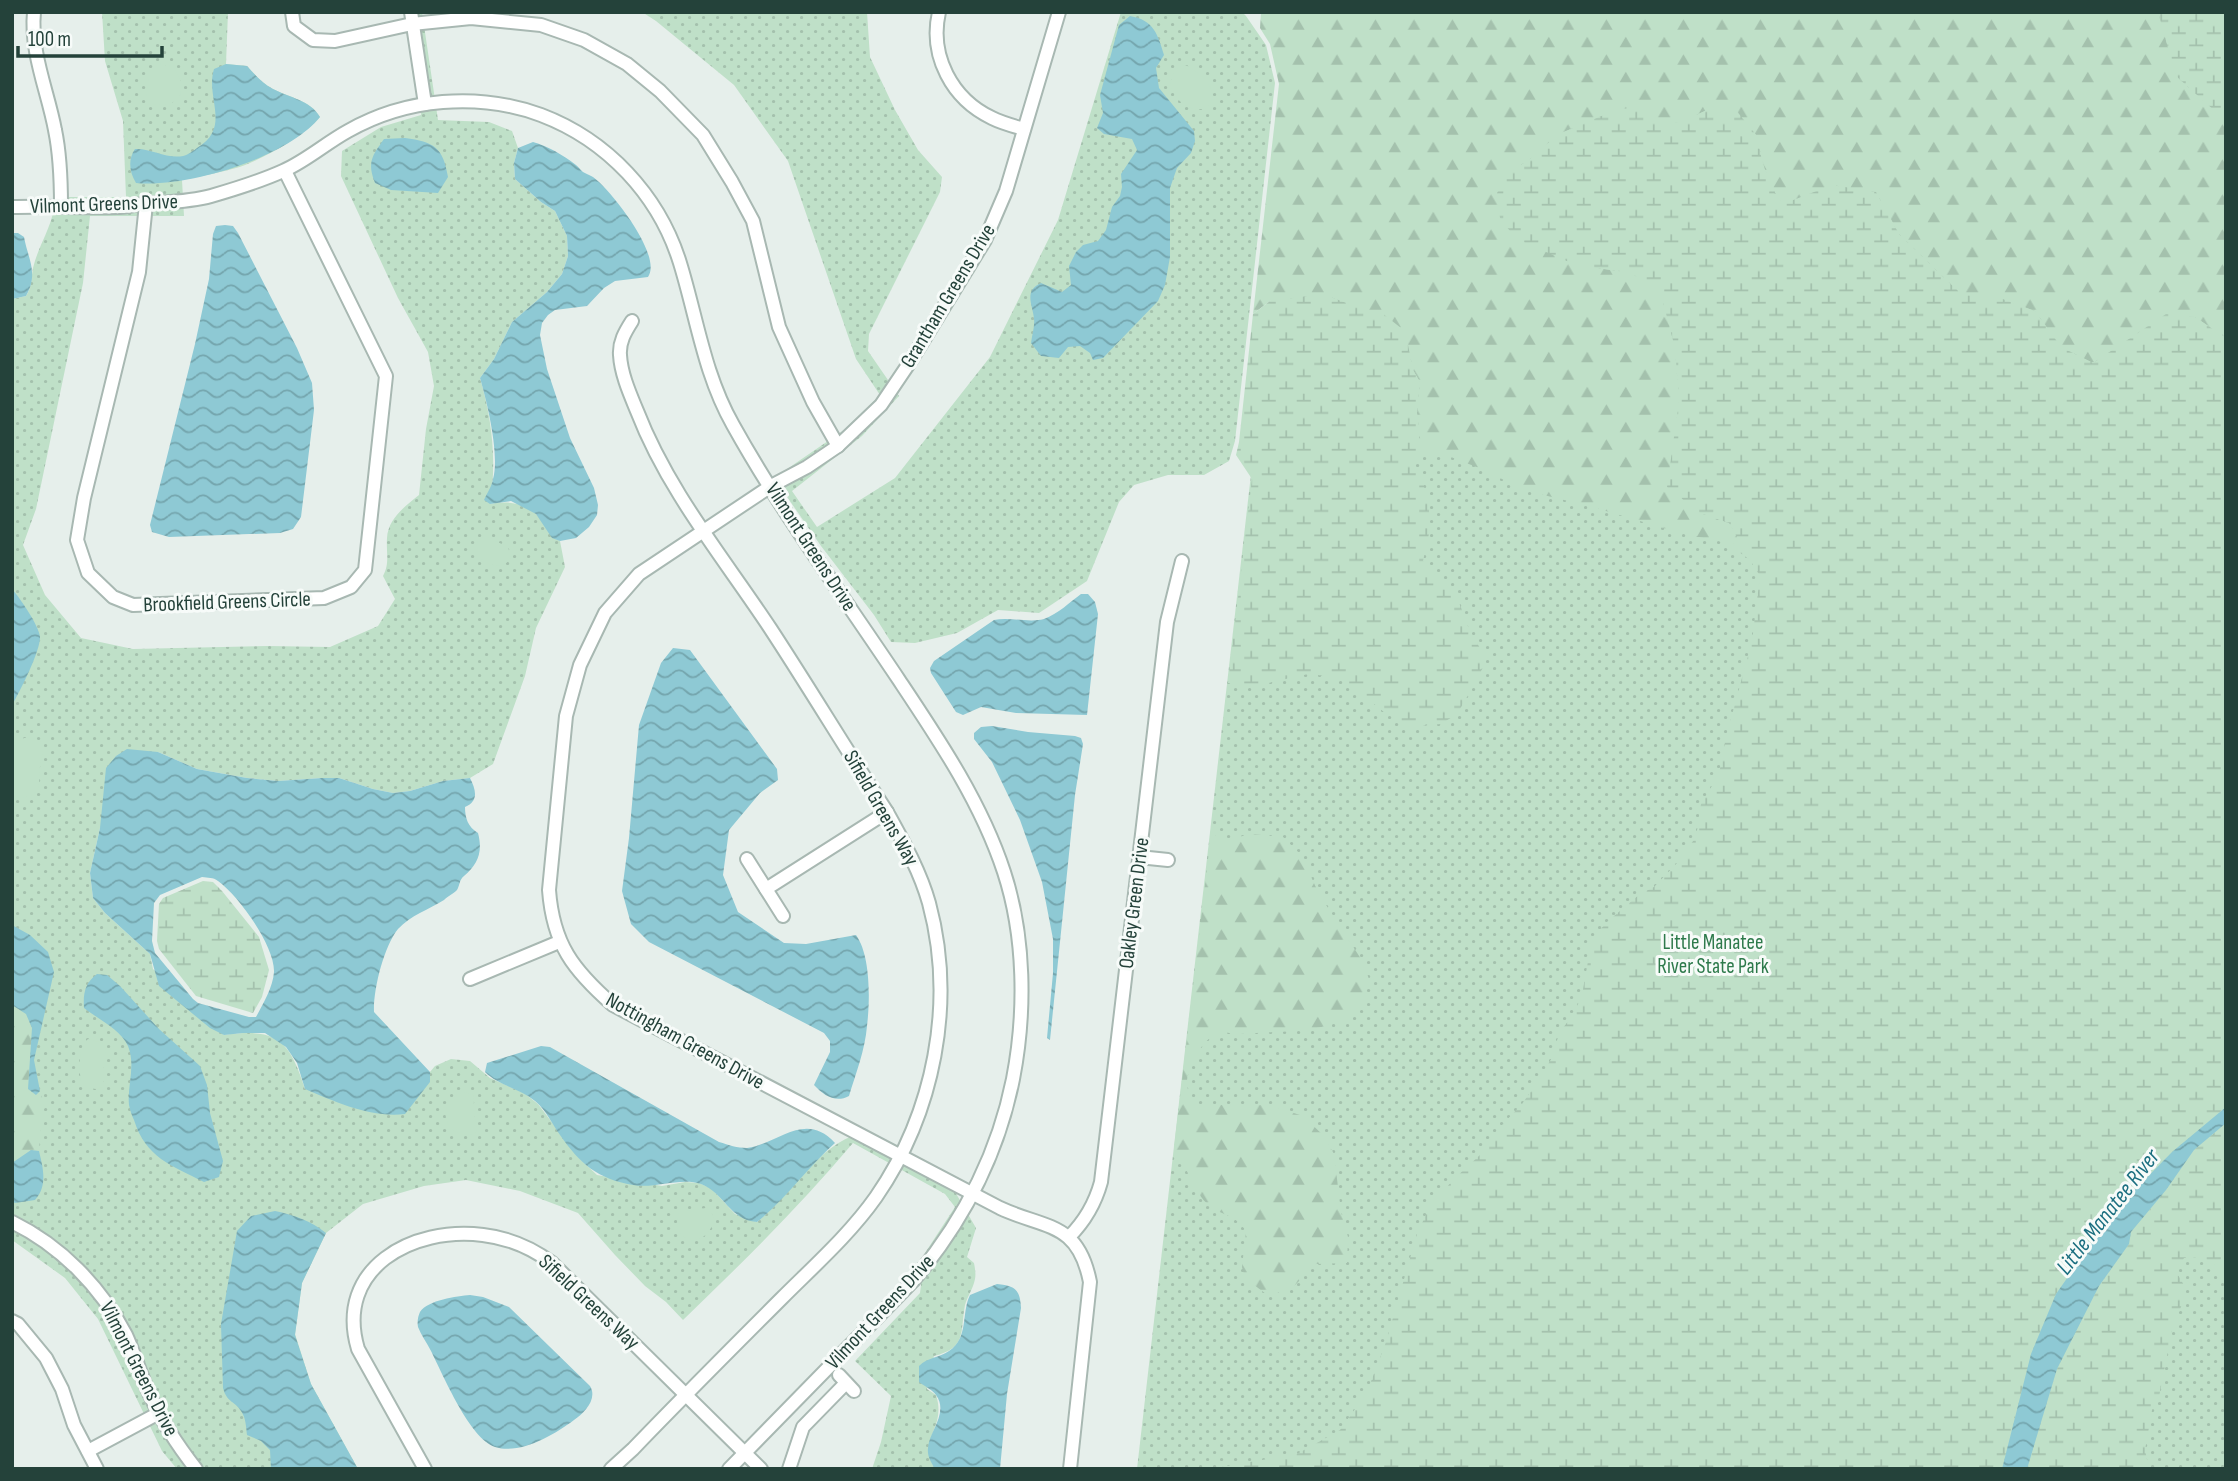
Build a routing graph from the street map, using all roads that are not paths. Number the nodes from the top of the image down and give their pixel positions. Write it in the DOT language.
graph roads {
  1 [pos="34,12"];
  2 [pos="292,12"];
  3 [pos="939,12"];
  4 [pos="1059,12"];
  5 [pos="412,18"];
  6 [pos="425,104"];
  7 [pos="1024,129"];
  8 [pos="285,171"];
  9 [pos="146,204"];
  10 [pos="61,206"];
  11 [pos="12,207"];
  12 [pos="632,321"];
  13 [pos="838,446"];
  14 [pos="771,486"];
  15 [pos="703,531"];
  16 [pos="1182,561"];
  17 [pos="887,811"];
  18 [pos="1139,857"];
  19 [pos="747,859"];
  20 [pos="1168,860"];
  21 [pos="766,888"];
  22 [pos="783,916"];
  23 [pos="559,942"];
  24 [pos="470,979"];
  25 [pos="901,1155"];
  26 [pos="973,1192"];
  27 [pos="12,1222"];
  28 [pos="1069,1237"];
  29 [pos="12,1321"];
  30 [pos="846,1383"];
  31 [pos="687,1394"];
  32 [pos="159,1413"];
  33 [pos="88,1451"];
  34 [pos="745,1452"];
  35 [pos="97,1469"];
  36 [pos="196,1469"];
  37 [pos="425,1469"];
  38 [pos="611,1469"];
  39 [pos="729,1469"];
  40 [pos="761,1469"];
  41 [pos="789,1469"];
  42 [pos="1070,1469"];
  1 -- 10 [label="street"];
  2 -- 5 [label="street"];
  3 -- 7 [label="street"];
  4 -- 7 [label="street, Grantham Greens Drive"];
  5 -- 6 [label="street"];
  5 -- 13 [label="street"];
  6 -- 8 [label="street, Vilmont Greens Drive"];
  6 -- 14 [label="street, Vilmont Greens Drive"];
  7 -- 13 [label="street, Grantham Greens Drive"];
  8 -- 9 [label="street, Vilmont Greens Drive"];
  8 -- 9 [label="street, Brookfield Greens Circle"];
  9 -- 10 [label="street, Vilmont Greens Drive"];
  10 -- 11 [label="street, Vilmont Greens Drive"];
  12 -- 15 [label="street, Sifield Greens Way"];
  13 -- 14 [label="street, Grantham Greens Drive"];
  14 -- 15 [label="street, Nottingham Greens Drive"];
  14 -- 26 [label="street, Vilmont Greens Drive"];
  15 -- 17 [label="street, Sifield Greens Way"];
  15 -- 23 [label="street, Nottingham Greens Drive"];
  16 -- 18 [label="street, Oakley Green Drive"];
  17 -- 21 [label="street"];
  17 -- 25 [label="street, Sifield Greens Way"];
  18 -- 20 [label="street"];
  18 -- 28 [label="street, Oakley Green Drive"];
  19 -- 21 [label="street"];
  21 -- 22 [label="street"];
  23 -- 24 [label="street"];
  23 -- 25 [label="street, Nottingham Greens Drive"];
  25 -- 26 [label="street, Nottingham Greens Drive"];
  25 -- 31 [label="street, Sifield Greens Way"];
  26 -- 28 [label="street, Nottingham Greens Drive"];
  26 -- 34 [label="street, Vilmont Greens Drive"];
  27 -- 32 [label="street, Vilmont Greens Drive"];
  28 -- 42 [label="street"];
  29 -- 33 [label="street"];
  30 -- 41 [label="street"];
  31 -- 34 [label="street, Sifield Greens Way"];
  31 -- 37 [label="street, Sifield Greens Way"];
  31 -- 38 [label="street, Sifield Greens Way"];
  32 -- 33 [label="street"];
  32 -- 36 [label="street, Vilmont Greens Drive"];
  33 -- 35 [label="street"];
  34 -- 39 [label="street, Vilmont Greens Drive"];
  34 -- 40 [label="street, Sifield Greens Way"];
}
